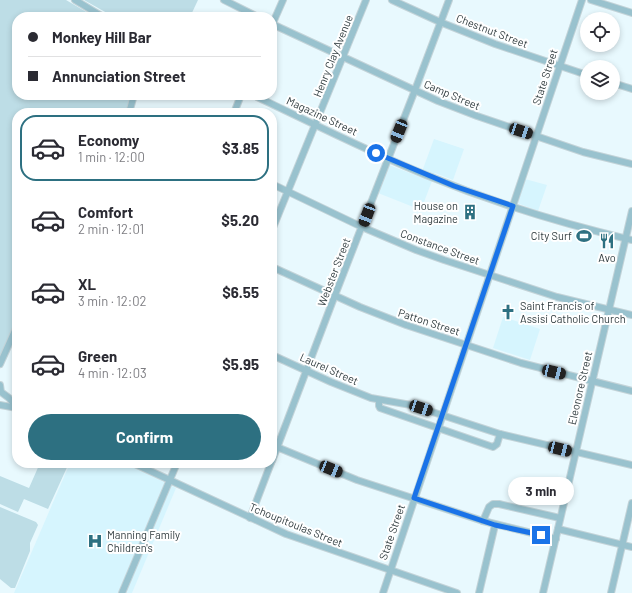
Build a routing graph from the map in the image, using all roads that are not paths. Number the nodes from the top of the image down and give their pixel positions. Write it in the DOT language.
graph roads {
  1 [pos="74,0"];
  2 [pos="224,0"];
  3 [pos="283,0"];
  4 [pos="366,0"];
  5 [pos="392,0"];
  6 [pos="449,0"];
  7 [pos="582,0"];
  8 [pos="591,0"];
  9 [pos="94,12"];
  10 [pos="248,12"];
  11 [pos="632,13"];
  12 [pos="277,14"];
  13 [pos="440,22"];
  14 [pos="277,27"];
  15 [pos="343,58"];
  16 [pos="559,66"];
  17 [pos="580,73"];
  18 [pos="620,85"];
  19 [pos="632,89"];
  20 [pos="415,90"];
  21 [pos="263,100"];
  22 [pos="316,124"];
  23 [pos="536,136"];
  24 [pos="388,159"];
  25 [pos="632,164"];
  26 [pos="277,186"];
  27 [pos="288,191"];
  28 [pos="513,206"];
  29 [pos="632,210"];
  30 [pos="277,218"];
  31 [pos="362,227"];
  32 [pos="629,239"];
  33 [pos="277,269"];
  34 [pos="490,275"];
  35 [pos="335,295"];
  36 [pos="609,310"];
  37 [pos="632,315"];
  38 [pos="12,337"];
  39 [pos="466,344"];
  40 [pos="277,357"];
  41 [pos="0,364"];
  42 [pos="306,370"];
  43 [pos="592,381"];
  44 [pos="0,389"];
  45 [pos="632,390"];
  46 [pos="379,400"];
  47 [pos="12,402"];
  48 [pos="0,406"];
  49 [pos="12,407"];
  50 [pos="442,415"];
  51 [pos="437,429"];
  52 [pos="500,434"];
  53 [pos="277,441"];
  54 [pos="277,447"];
  55 [pos="576,453"];
  56 [pos="632,465"];
  57 [pos="143,468"];
  58 [pos="175,468"];
  59 [pos="270,468"];
  60 [pos="170,481"];
  61 [pos="414,498"];
  62 [pos="632,503"];
  63 [pos="250,518"];
  64 [pos="560,518"];
  65 [pos="483,521"];
  66 [pos="495,525"];
  67 [pos="558,529"];
  68 [pos="556,539"];
  69 [pos="622,544"];
  70 [pos="632,546"];
  71 [pos="390,571"];
  72 [pos="122,593"];
  73 [pos="382,593"];
  74 [pos="457,593"];
  75 [pos="479,593"];
  76 [pos="543,593"];
  77 [pos="611,593"];
  1 -- 9 [label="street"];
  2 -- 10 [label="street"];
  3 -- 12 [label="street"];
  4 -- 15 [label="street, Henry Clay Avenue"];
  5 -- 13 [label="street, Chestnut Street"];
  6 -- 13 [label="street, Webster Street"];
  7 -- 16 [label="street, State Street"];
  8 -- 11 [label="street"];
  13 -- 16 [label="street, Chestnut Street"];
  13 -- 20 [label="street, Webster Street"];
  14 -- 15 [label="street, Camp Street"];
  15 -- 20 [label="street, Camp Street"];
  15 -- 22 [label="street, Henry Clay Avenue"];
  16 -- 17 [label="street, Chestnut Street"];
  16 -- 23 [label="street, State Street"];
  18 -- 19 [label="street"];
  20 -- 23 [label="street, Camp Street"];
  20 -- 24 [label="street, Webster Street"];
  21 -- 22 [label="street, Magazine Street"];
  22 -- 24 [label="street, Magazine Street"];
  22 -- 27 [label="street, Henry Clay Avenue"];
  23 -- 25 [label="street, Camp Street"];
  23 -- 28 [label="street, State Street"];
  24 -- 28 [label="street, Magazine Street"];
  24 -- 31 [label="street, Webster Street"];
  26 -- 27 [label="street, Constance Street"];
  27 -- 30 [label="street, Henry Clay Avenue"];
  27 -- 31 [label="street, Constance Street"];
  28 -- 32 [label="street, Magazine Street"];
  28 -- 34 [label="street, State Street"];
  29 -- 32 [label="street, Eleonore Street"];
  31 -- 34 [label="street, Constance Street"];
  31 -- 35 [label="street, Webster Street"];
  32 -- 36 [label="street, Eleonore Street"];
  33 -- 35 [label="street, Patton Street"];
  34 -- 36 [label="street, Constance Street"];
  34 -- 39 [label="street, State Street"];
  35 -- 39 [label="street, Patton Street"];
  35 -- 42 [label="street, Webster Street"];
  36 -- 37 [label="street, Constance Street"];
  36 -- 43 [label="street, Eleonore Street"];
  38 -- 41 [label="street"];
  39 -- 43 [label="street, Patton Street"];
  39 -- 50 [label="street, State Street"];
  40 -- 42 [label="street, Laurel Street"];
  42 -- 46 [label="street, Laurel Street"];
  42 -- 53 [label="street, Webster Street"];
  43 -- 45 [label="street, Patton Street"];
  43 -- 55 [label="street, Eleonore Street"];
  44 -- 47 [label="street"];
  46 -- 50 [label="street, Laurel Street"];
  46 -- 51 [label="street, Laurel Street"];
  48 -- 49 [label="street"];
  50 -- 51 [label="street, State Street"];
  50 -- 52 [label="street, Laurel Street"];
  51 -- 52 [label="street, Laurel Street"];
  51 -- 61 [label="street, State Street"];
  52 -- 55 [label="street, Laurel Street"];
  54 -- 61 [label="street"];
  55 -- 56 [label="street, Laurel Street"];
  55 -- 64 [label="street, Eleonore Street"];
  57 -- 60 [label="street, Tchoupitoulas Street"];
  58 -- 60 [label="street"];
  59 -- 63 [label="street, Webster Street"];
  60 -- 63 [label="street, Tchoupitoulas Street"];
  60 -- 72 [label="street"];
  61 -- 65 [label="street"];
  61 -- 71 [label="street, State Street"];
  62 -- 69 [label="street"];
  63 -- 71 [label="street, Tchoupitoulas Street"];
  64 -- 65 [label="street"];
  64 -- 67 [label="street, Eleonore Street"];
  65 -- 66 [label="street"];
  66 -- 68 [label="street"];
  66 -- 75 [label="street"];
  67 -- 68 [label="street, Eleonore Street"];
  67 -- 69 [label="street"];
  68 -- 76 [label="street, Eleonore Street"];
  69 -- 70 [label="street"];
  69 -- 77 [label="street"];
  71 -- 73 [label="street, State Street"];
  71 -- 74 [label="street, Tchoupitoulas Street"];
}
